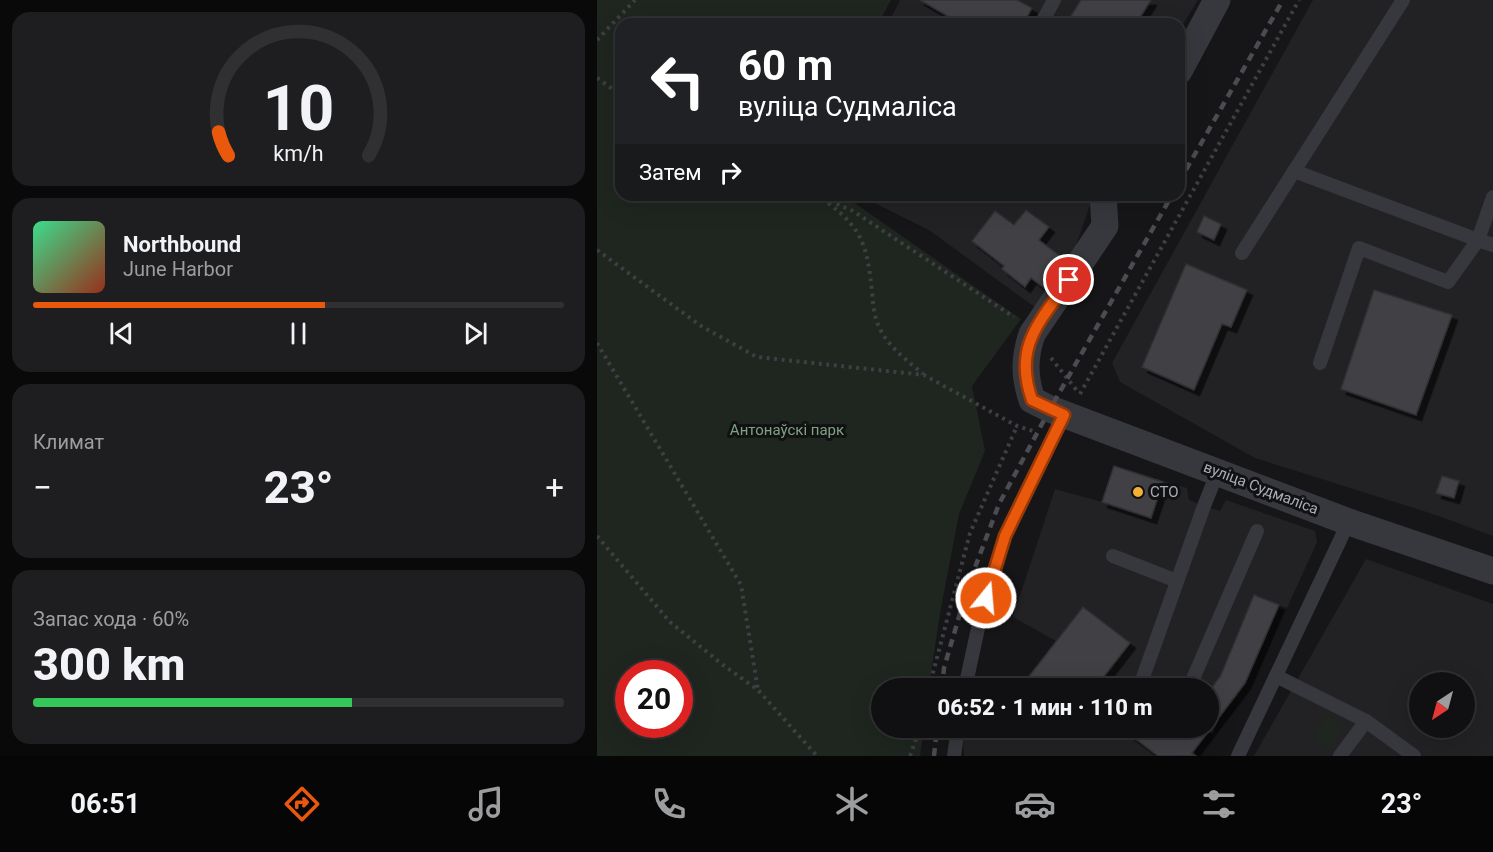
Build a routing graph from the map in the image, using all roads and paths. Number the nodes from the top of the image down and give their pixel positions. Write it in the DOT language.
graph roads {
  1 [pos="635,0"];
  2 [pos="1054,0"];
  3 [pos="1217,0"];
  4 [pos="1299,0"];
  5 [pos="1403,0"];
  6 [pos="618,18"];
  7 [pos="1044,18"];
  8 [pos="615,21"];
  9 [pos="597,38"];
  10 [pos="1185,60"];
  11 [pos="597,78"];
  12 [pos="615,91"];
  13 [pos="1295,171"];
  14 [pos="1493,197"];
  15 [pos="826,201"];
  16 [pos="829,201"];
  17 [pos="1103,201"];
  18 [pos="1478,240"];
  19 [pos="1493,245"];
  20 [pos="597,250"];
  21 [pos="1242,253"];
  22 [pos="1032,334"];
  23 [pos="597,343"];
  24 [pos="1320,363"];
  25 [pos="924,375"];
  26 [pos="1072,405"];
  27 [pos="1218,471"];
  28 [pos="1346,521"];
  29 [pos="1257,531"];
  30 [pos="597,536"];
  31 [pos="1113,556"];
  32 [pos="1493,571"];
  33 [pos="1177,581"];
  34 [pos="1276,675"];
  35 [pos="932,678"];
  36 [pos="967,678"];
  37 [pos="1143,678"];
  38 [pos="1193,678"];
  39 [pos="758,690"];
  40 [pos="1366,721"];
  41 [pos="916,738"];
  42 [pos="957,738"];
  43 [pos="817,756"];
  44 [pos="910,756"];
  45 [pos="954,756"];
  46 [pos="1238,756"];
  47 [pos="1340,756"];
  48 [pos="1414,756"];
  1 -- 6 [label="path"];
  2 -- 7 [label="lane"];
  3 -- 10 [label="street"];
  4 -- 26 [label="path"];
  5 -- 13 [label="lane"];
  8 -- 9 [label="path"];
  11 -- 12 [label="path"];
  13 -- 18 [label="lane"];
  13 -- 21 [label="lane"];
  14 -- 18 [label="lane"];
  15 -- 25 [label="path"];
  16 -- 22 [label="path"];
  17 -- 22 [label="street"];
  18 -- 19 [label="lane"];
  18 -- 24 [label="lane"];
  20 -- 25 [label="path"];
  22 -- 26 [label="street, вуліца Судмаліса"];
  23 -- 39 [label="path"];
  25 -- 35 [label="path"];
  26 -- 27 [label="street, вуліца Судмаліса"];
  26 -- 36 [label="lane"];
  27 -- 28 [label="street, вуліца Судмаліса"];
  27 -- 33 [label="lane"];
  28 -- 32 [label="street, вуліца Судмаліса"];
  28 -- 34 [label="lane"];
  29 -- 38 [label="lane"];
  30 -- 39 [label="path"];
  31 -- 33 [label="lane"];
  33 -- 37 [label="lane"];
  34 -- 40 [label="lane"];
  34 -- 46 [label="lane"];
  39 -- 43 [label="path"];
  40 -- 47 [label="lane"];
  40 -- 48 [label="lane"];
  41 -- 44 [label="path"];
  42 -- 45 [label="lane"];
}
